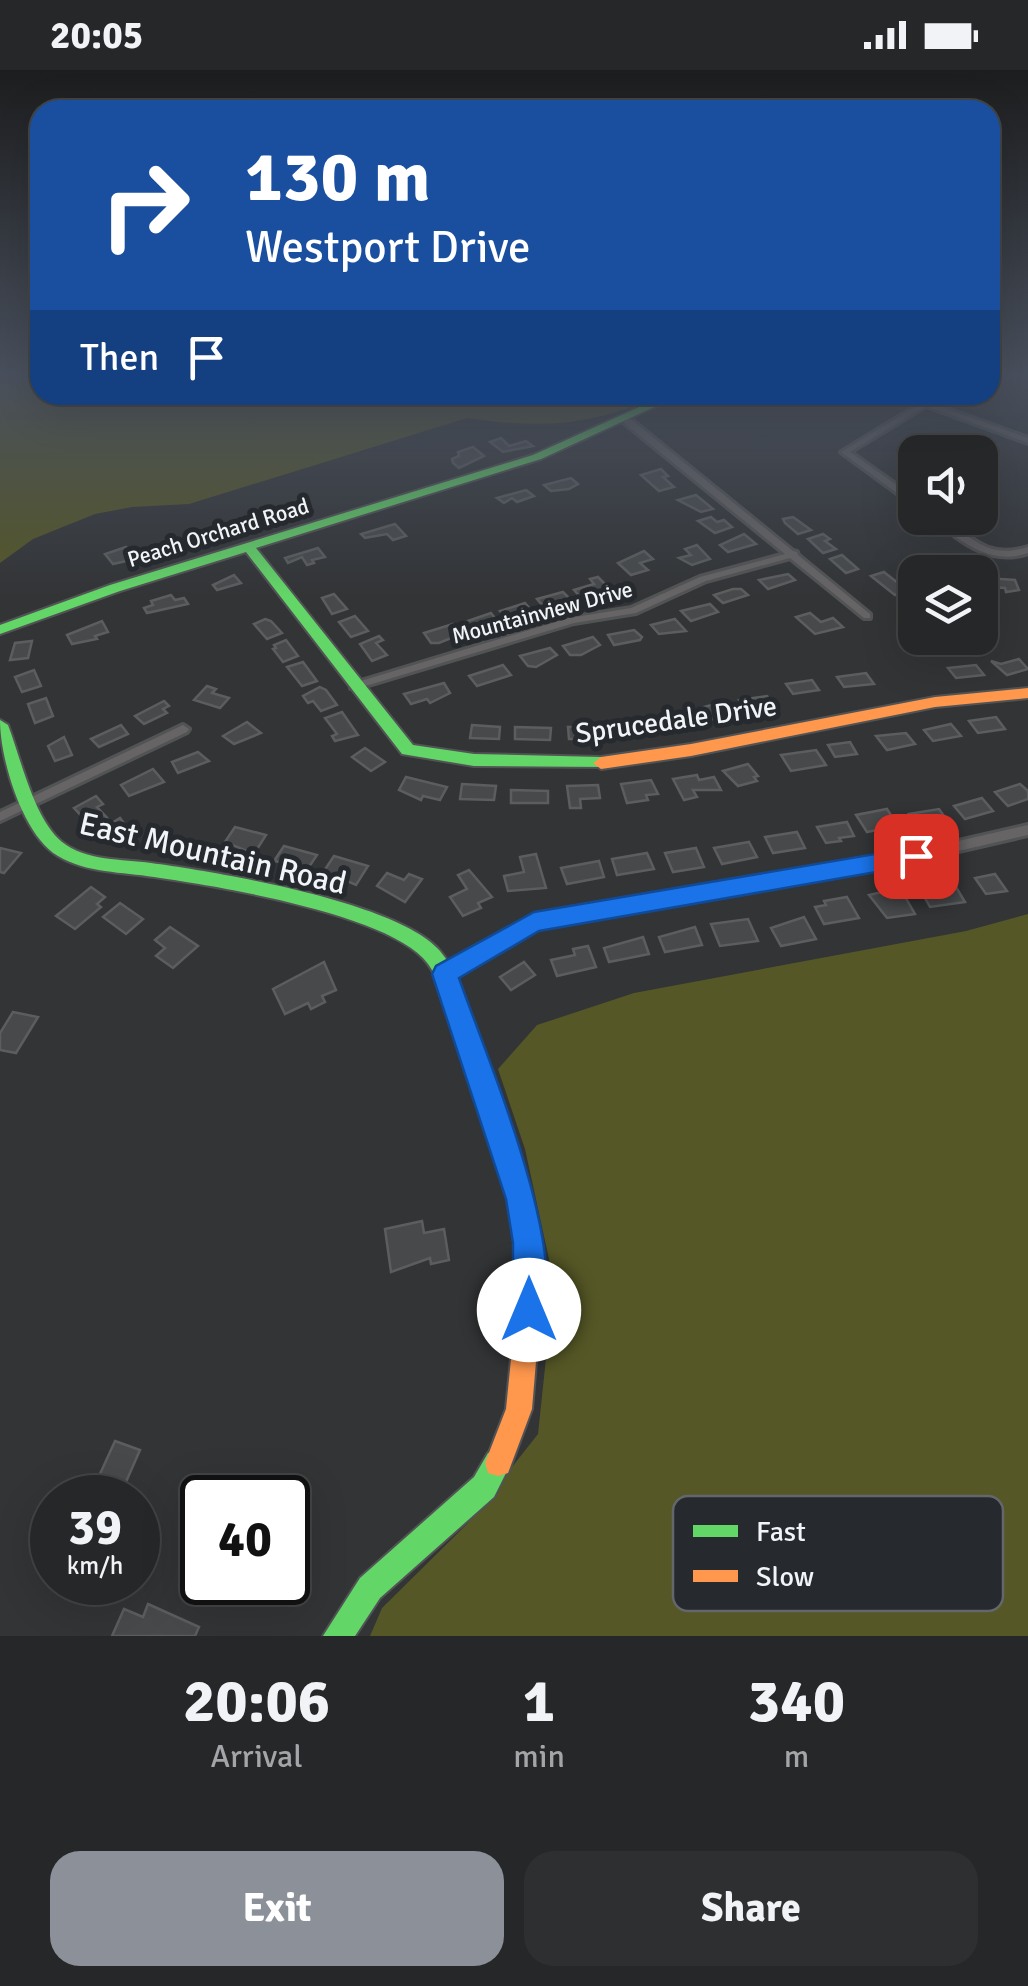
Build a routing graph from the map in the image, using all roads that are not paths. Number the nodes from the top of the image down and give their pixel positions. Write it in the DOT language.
graph roads {
  1 [pos="552,450"];
  2 [pos="664,450"];
  3 [pos="848,450"];
  4 [pos="898,490"];
  5 [pos="962,535"];
  6 [pos="248,546"];
  7 [pos="1028,550"];
  8 [pos="794,554"];
  9 [pos="867,616"];
  10 [pos="0,630"];
  11 [pos="355,686"];
  12 [pos="1028,693"];
  13 [pos="0,724"];
  14 [pos="183,729"];
  15 [pos="30,804"];
  16 [pos="0,817"];
  17 [pos="1028,830"];
  18 [pos="445,974"];
  19 [pos="338,1636"];
  1 -- 6 [label="street, Peach Orchard Road"];
  2 -- 8 [label="street"];
  3 -- 4 [label="street"];
  5 -- 7 [label="street"];
  6 -- 10 [label="street, Peach Orchard Road"];
  6 -- 11 [label="street, Sprucedale Drive"];
  8 -- 9 [label="street"];
  8 -- 11 [label="street, Mountainview Drive"];
  11 -- 12 [label="street, Sprucedale Drive"];
  13 -- 15 [label="street, East Mountain Road"];
  14 -- 15 [label="street"];
  15 -- 16 [label="street"];
  15 -- 18 [label="street, East Mountain Road"];
  17 -- 18 [label="street"];
  18 -- 19 [label="street, East Mountain Road"];
}
